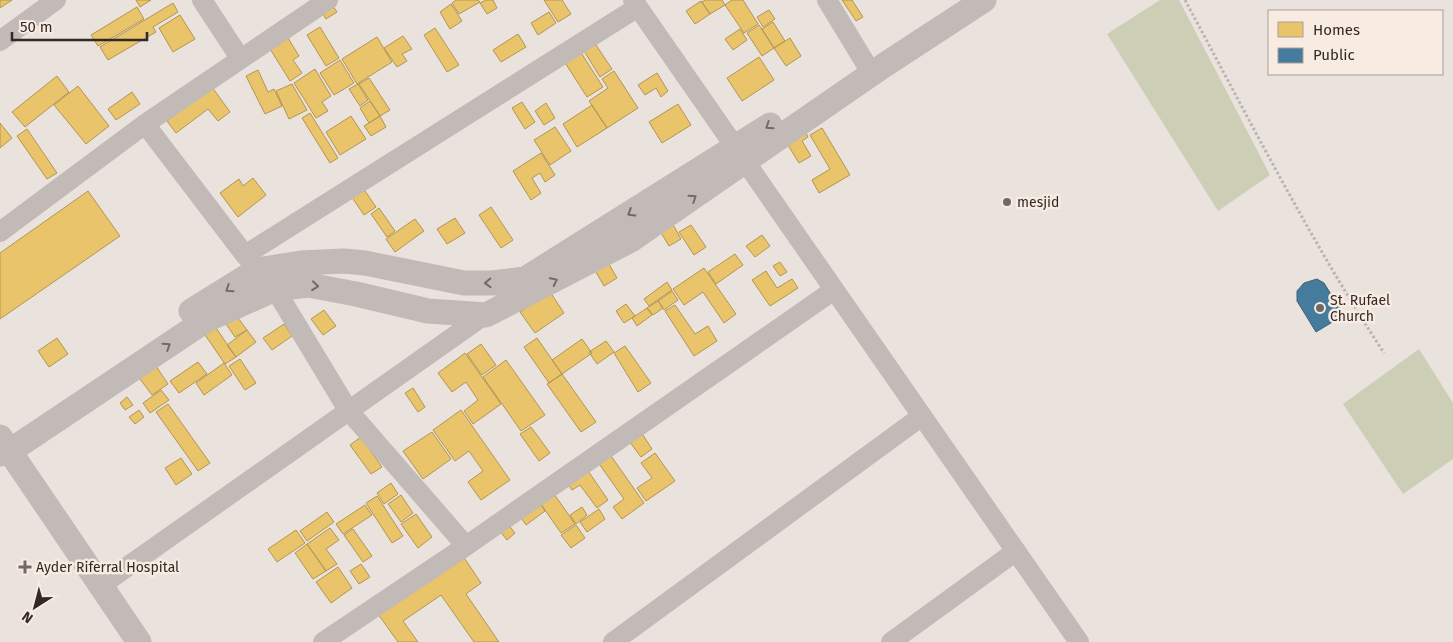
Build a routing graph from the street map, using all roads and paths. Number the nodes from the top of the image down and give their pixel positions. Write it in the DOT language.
graph roads {
  1 [pos="56,0"];
  2 [pos="202,0"];
  3 [pos="328,0"];
  4 [pos="827,0"];
  5 [pos="1185,0"];
  6 [pos="972,1"];
  7 [pos="635,4"];
  8 [pos="0,41"];
  9 [pos="240,58"];
  10 [pos="868,68"];
  11 [pos="145,124"];
  12 [pos="741,155"];
  13 [pos="0,232"];
  14 [pos="251,262"];
  15 [pos="525,279"];
  16 [pos="275,289"];
  17 [pos="834,290"];
  18 [pos="486,315"];
  19 [pos="1384,353"];
  20 [pos="348,410"];
  21 [pos="922,416"];
  22 [pos="2,443"];
  23 [pos="466,546"];
  24 [pos="1016,551"];
  25 [pos="100,586"];
  26 [pos="139,642"];
  27 [pos="323,642"];
  28 [pos="613,642"];
  29 [pos="891,642"];
  30 [pos="1079,642"];
  1 -- 8 [label="street"];
  2 -- 9 [label="street"];
  3 -- 9 [label="street"];
  4 -- 10 [label="street"];
  5 -- 19 [label="path"];
  6 -- 10 [label="street"];
  7 -- 12 [label="street"];
  7 -- 14 [label="street"];
  9 -- 11 [label="street"];
  10 -- 12 [label="street"];
  11 -- 13 [label="street"];
  11 -- 14 [label="street"];
  12 -- 15 [label="street, one-way"];
  12 -- 17 [label="street"];
  18 -- 12 [label="street, one-way"];
  15 -- 14 [label="street, one-way"];
  14 -- 16 [label="street"];
  14 -- 22 [label="street, one-way"];
  15 -- 18 [label="street"];
  16 -- 18 [label="street, one-way"];
  16 -- 20 [label="street"];
  22 -- 16 [label="street, one-way"];
  17 -- 21 [label="street"];
  17 -- 23 [label="street"];
  18 -- 20 [label="street"];
  20 -- 23 [label="street"];
  20 -- 25 [label="street"];
  21 -- 24 [label="street"];
  21 -- 28 [label="street"];
  22 -- 25 [label="street"];
  23 -- 27 [label="street"];
  24 -- 29 [label="street"];
  24 -- 30 [label="street"];
  25 -- 26 [label="street"];
}
